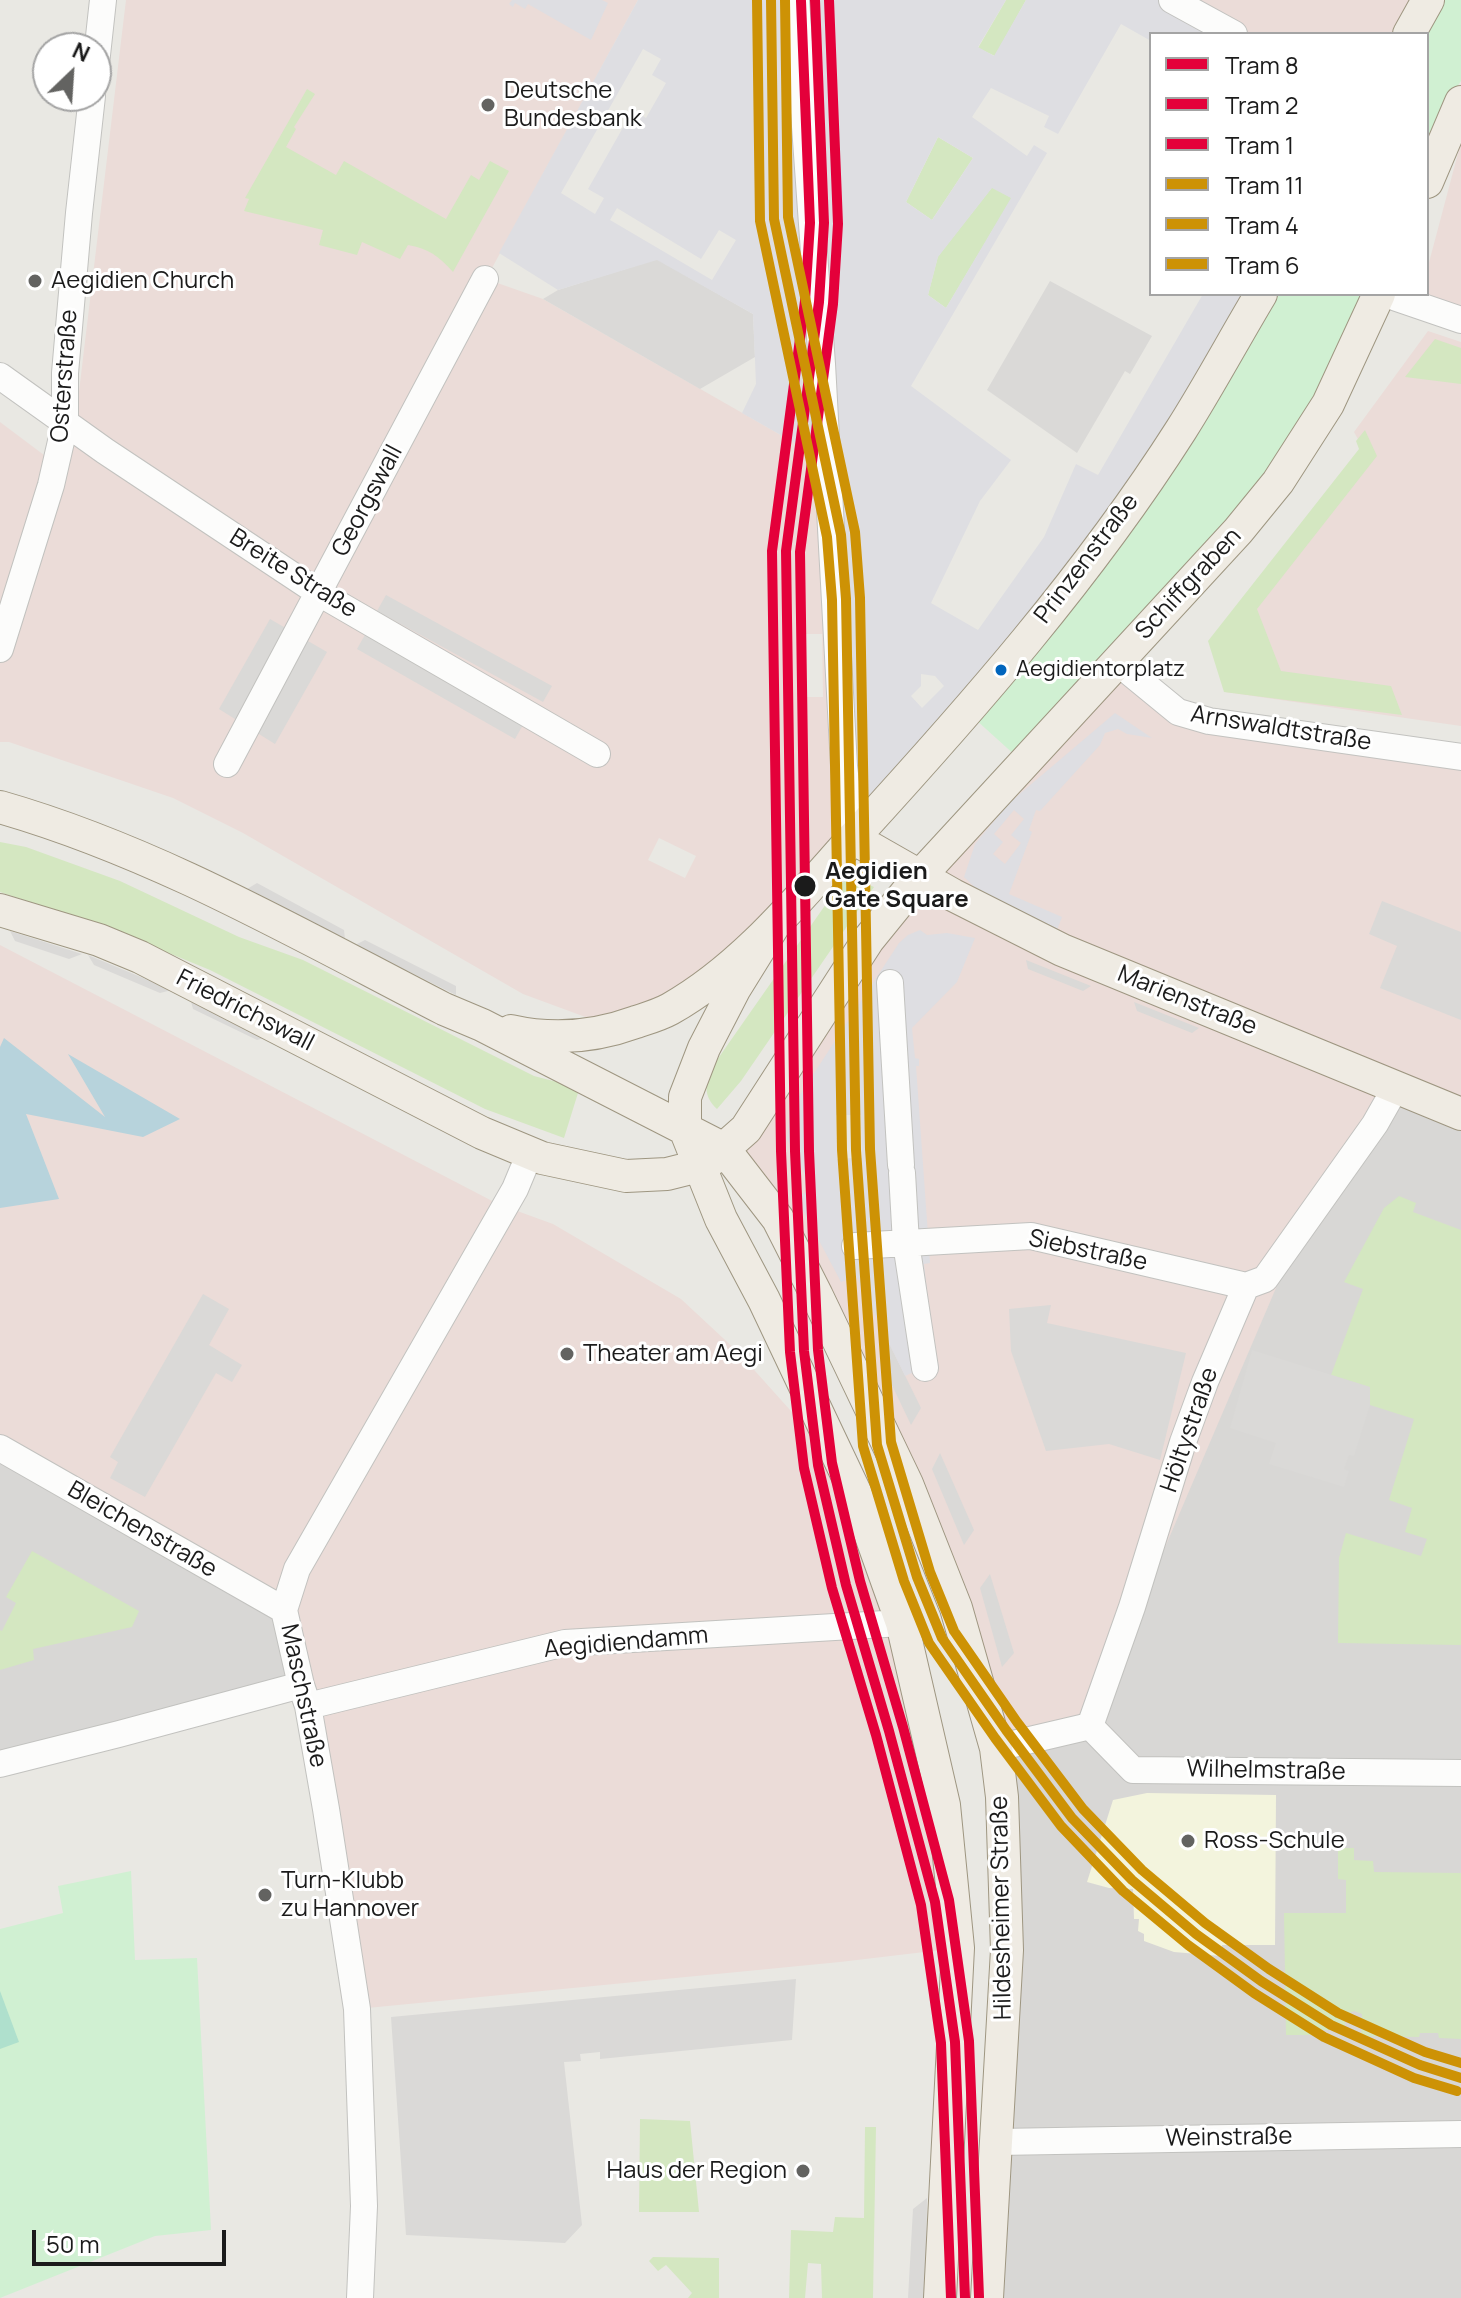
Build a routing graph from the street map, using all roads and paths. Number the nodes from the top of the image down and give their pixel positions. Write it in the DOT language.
graph roads {
  1 [pos="103,0"];
  2 [pos="796,0"];
  3 [pos="1172,0"];
  4 [pos="1428,0"];
  5 [pos="100,32"];
  6 [pos="1230,32"];
  7 [pos="1410,32"];
  8 [pos="1461,102"];
  9 [pos="90,112"];
  10 [pos="1429,177"];
  11 [pos="485,279"];
  12 [pos="1260,296"];
  13 [pos="1381,296"];
  14 [pos="1388,296"];
  15 [pos="1461,320"];
  16 [pos="0,376"];
  17 [pos="65,424"];
  18 [pos="319,593"];
  19 [pos="0,649"];
  20 [pos="1117,662"];
  21 [pos="597,754"];
  22 [pos="1461,757"];
  23 [pos="227,764"];
  24 [pos="0,807"];
  25 [pos="853,838"];
  26 [pos="920,876"];
  27 [pos="0,910"];
  28 [pos="774,925"];
  29 [pos="890,983"];
  30 [pos="482,1025"];
  31 [pos="1396,1087"];
  32 [pos="1461,1114"];
  33 [pos="685,1129"];
  34 [pos="530,1153"];
  35 [pos="711,1158"];
  36 [pos="917,1242"];
  37 [pos="855,1246"];
  38 [pos="1246,1286"];
  39 [pos="925,1368"];
  40 [pos="0,1448"];
  41 [pos="284,1610"];
  42 [pos="902,1623"];
  43 [pos="304,1695"];
  44 [pos="1090,1726"];
  45 [pos="996,1748"];
  46 [pos="0,1764"];
  47 [pos="1461,1773"];
  48 [pos="1461,2134"];
  49 [pos="998,2142"];
  50 [pos="360,2298"];
  51 [pos="940,2298"];
  52 [pos="987,2298"];
  1 -- 5 [label="street"];
  2 -- 25 [label="street"];
  3 -- 6 [label="street"];
  4 -- 7 [label="main road"];
  8 -- 10 [label="main road"];
  9 -- 17 [label="street, Osterstraße"];
  11 -- 18 [label="street, Georgswall"];
  12 -- 25 [label="main road, Prinzenstraße"];
  13 -- 20 [label="main road, Schiffgraben"];
  14 -- 15 [label="street"];
  16 -- 17 [label="street, Breite Straße"];
  17 -- 18 [label="street, Breite Straße"];
  17 -- 19 [label="street, Osterstraße"];
  18 -- 21 [label="street, Breite Straße"];
  18 -- 23 [label="street, Georgswall"];
  20 -- 22 [label="street, Arnswaldtstraße"];
  20 -- 26 [label="main road, Schiffgraben"];
  24 -- 30 [label="main road"];
  25 -- 26 [label="main road"];
  25 -- 28 [label="main road"];
  26 -- 31 [label="main road, Marienstraße"];
  26 -- 35 [label="main road"];
  27 -- 34 [label="main road, Friedrichswall"];
  28 -- 30 [label="main road"];
  28 -- 33 [label="main road"];
  29 -- 36 [label="street"];
  30 -- 33 [label="main road"];
  31 -- 32 [label="main road, Marienstraße"];
  31 -- 38 [label="street, Höltystraße"];
  33 -- 35 [label="main road"];
  34 -- 35 [label="main road"];
  34 -- 41 [label="street, Maschstraße"];
  35 -- 42 [label="main road, Hildesheimer Straße"];
  35 -- 45 [label="main road, Hildesheimer Straße"];
  36 -- 37 [label="street, Siebstraße"];
  36 -- 38 [label="street, Siebstraße"];
  36 -- 39 [label="street"];
  38 -- 44 [label="street, Höltystraße"];
  40 -- 41 [label="street, Bleichenstraße"];
  41 -- 43 [label="street, Maschstraße"];
  42 -- 43 [label="street, Aegidiendamm"];
  42 -- 51 [label="main road, Hildesheimer Straße"];
  43 -- 46 [label="street, Aegidiendamm"];
  43 -- 50 [label="street, Maschstraße"];
  44 -- 45 [label="street"];
  44 -- 47 [label="street, Wilhelmstraße"];
  45 -- 49 [label="main road, Hildesheimer Straße"];
  48 -- 49 [label="street, Weinstraße"];
  49 -- 52 [label="main road, Hildesheimer Straße"];
}
